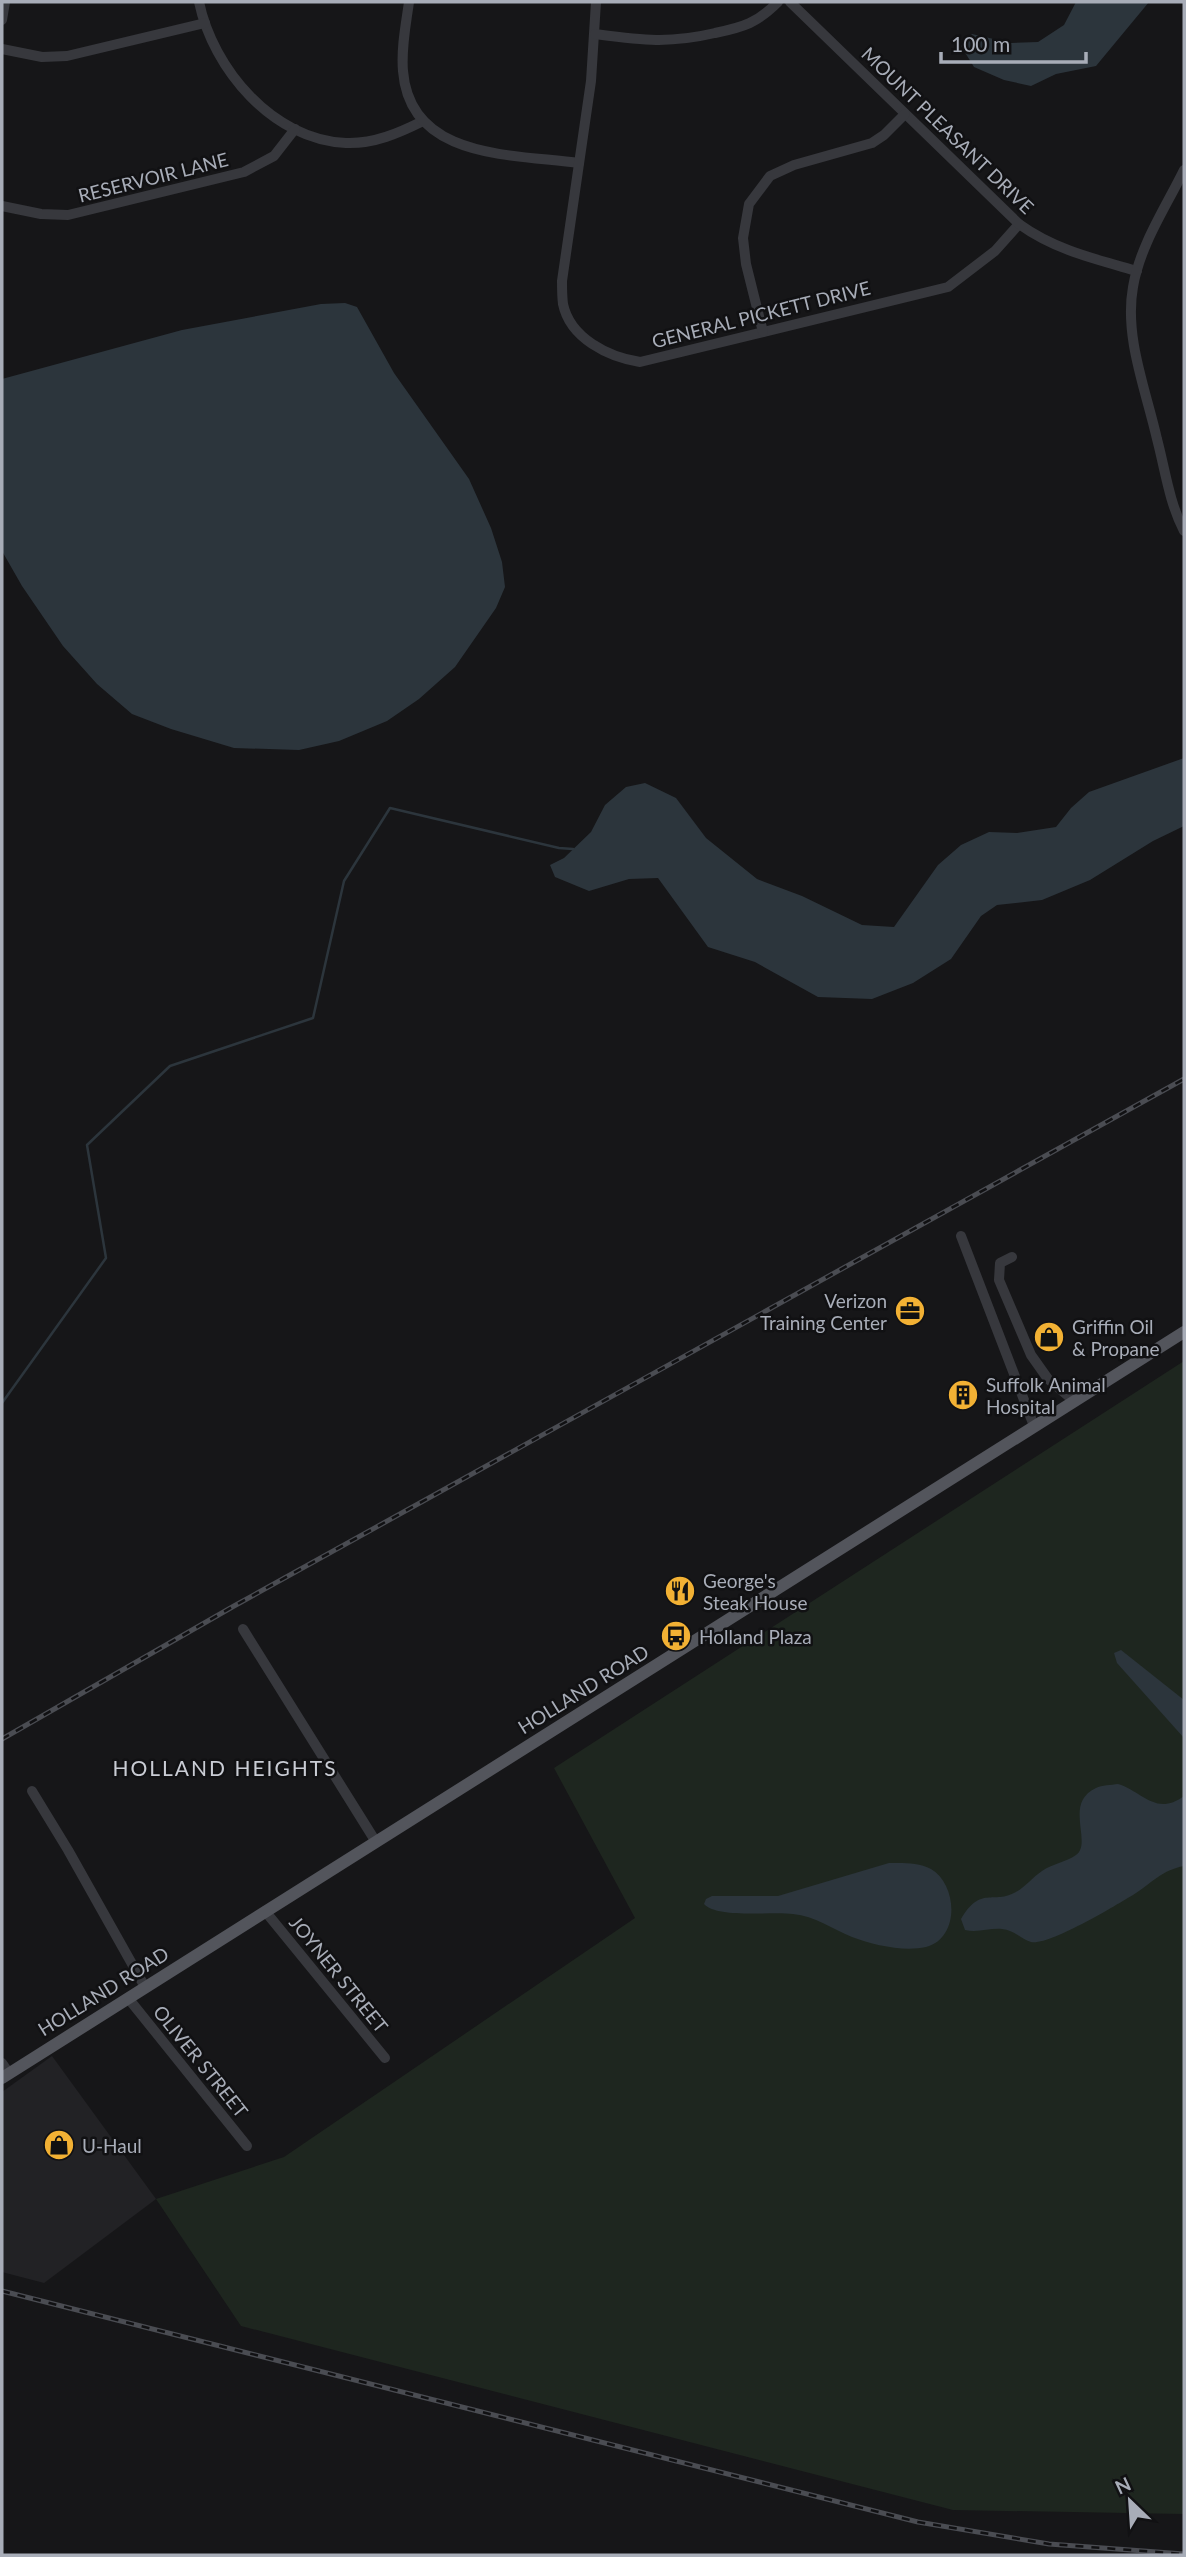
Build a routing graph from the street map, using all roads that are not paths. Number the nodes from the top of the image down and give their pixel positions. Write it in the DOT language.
graph roads {
  1 [pos="5,2"];
  2 [pos="200,2"];
  3 [pos="409,2"];
  4 [pos="596,2"];
  5 [pos="778,2"];
  6 [pos="790,2"];
  7 [pos="2,20"];
  8 [pos="205,23"];
  9 [pos="594,34"];
  10 [pos="2,49"];
  11 [pos="905,114"];
  12 [pos="423,121"];
  13 [pos="295,128"];
  14 [pos="579,163"];
  15 [pos="1184,170"];
  16 [pos="2,206"];
  17 [pos="1019,224"];
  18 [pos="1137,271"];
  19 [pos="763,332"];
  20 [pos="1184,531"];
  21 [pos="961,1236"];
  22 [pos="1012,1257"];
  23 [pos="1184,1332"];
  24 [pos="1074,1401"];
  25 [pos="1034,1426"];
  26 [pos="243,1629"];
  27 [pos="32,1791"];
  28 [pos="376,1842"];
  29 [pos="265,1911"];
  30 [pos="145,1987"];
  31 [pos="128,1998"];
  32 [pos="385,2058"];
  33 [pos="4,2072"];
  34 [pos="247,2146"];
  1 -- 7 [label="street"];
  2 -- 8 [label="street"];
  3 -- 12 [label="street"];
  4 -- 9 [label="street, GENERAL PICKETT DRIVE"];
  5 -- 9 [label="street"];
  6 -- 11 [label="street, MOUNT PLEASANT DRIVE"];
  8 -- 10 [label="street"];
  8 -- 13 [label="street"];
  9 -- 14 [label="street, GENERAL PICKETT DRIVE"];
  11 -- 17 [label="street, MOUNT PLEASANT DRIVE"];
  11 -- 19 [label="street"];
  12 -- 13 [label="street"];
  12 -- 14 [label="street"];
  13 -- 16 [label="street, RESERVOIR LANE"];
  14 -- 19 [label="street, GENERAL PICKETT DRIVE"];
  15 -- 18 [label="street"];
  17 -- 18 [label="street, MOUNT PLEASANT DRIVE"];
  17 -- 19 [label="street, GENERAL PICKETT DRIVE"];
  18 -- 20 [label="street"];
  21 -- 25 [label="street"];
  22 -- 24 [label="street"];
  23 -- 24 [label="main road, HOLLAND ROAD"];
  24 -- 25 [label="main road, HOLLAND ROAD"];
  25 -- 28 [label="main road, HOLLAND ROAD"];
  26 -- 28 [label="street"];
  27 -- 30 [label="street"];
  28 -- 29 [label="main road, HOLLAND ROAD"];
  29 -- 30 [label="main road, HOLLAND ROAD"];
  29 -- 32 [label="street, JOYNER STREET"];
  30 -- 31 [label="main road, HOLLAND ROAD"];
  31 -- 33 [label="main road, HOLLAND ROAD"];
  31 -- 34 [label="street, OLIVER STREET"];
}
